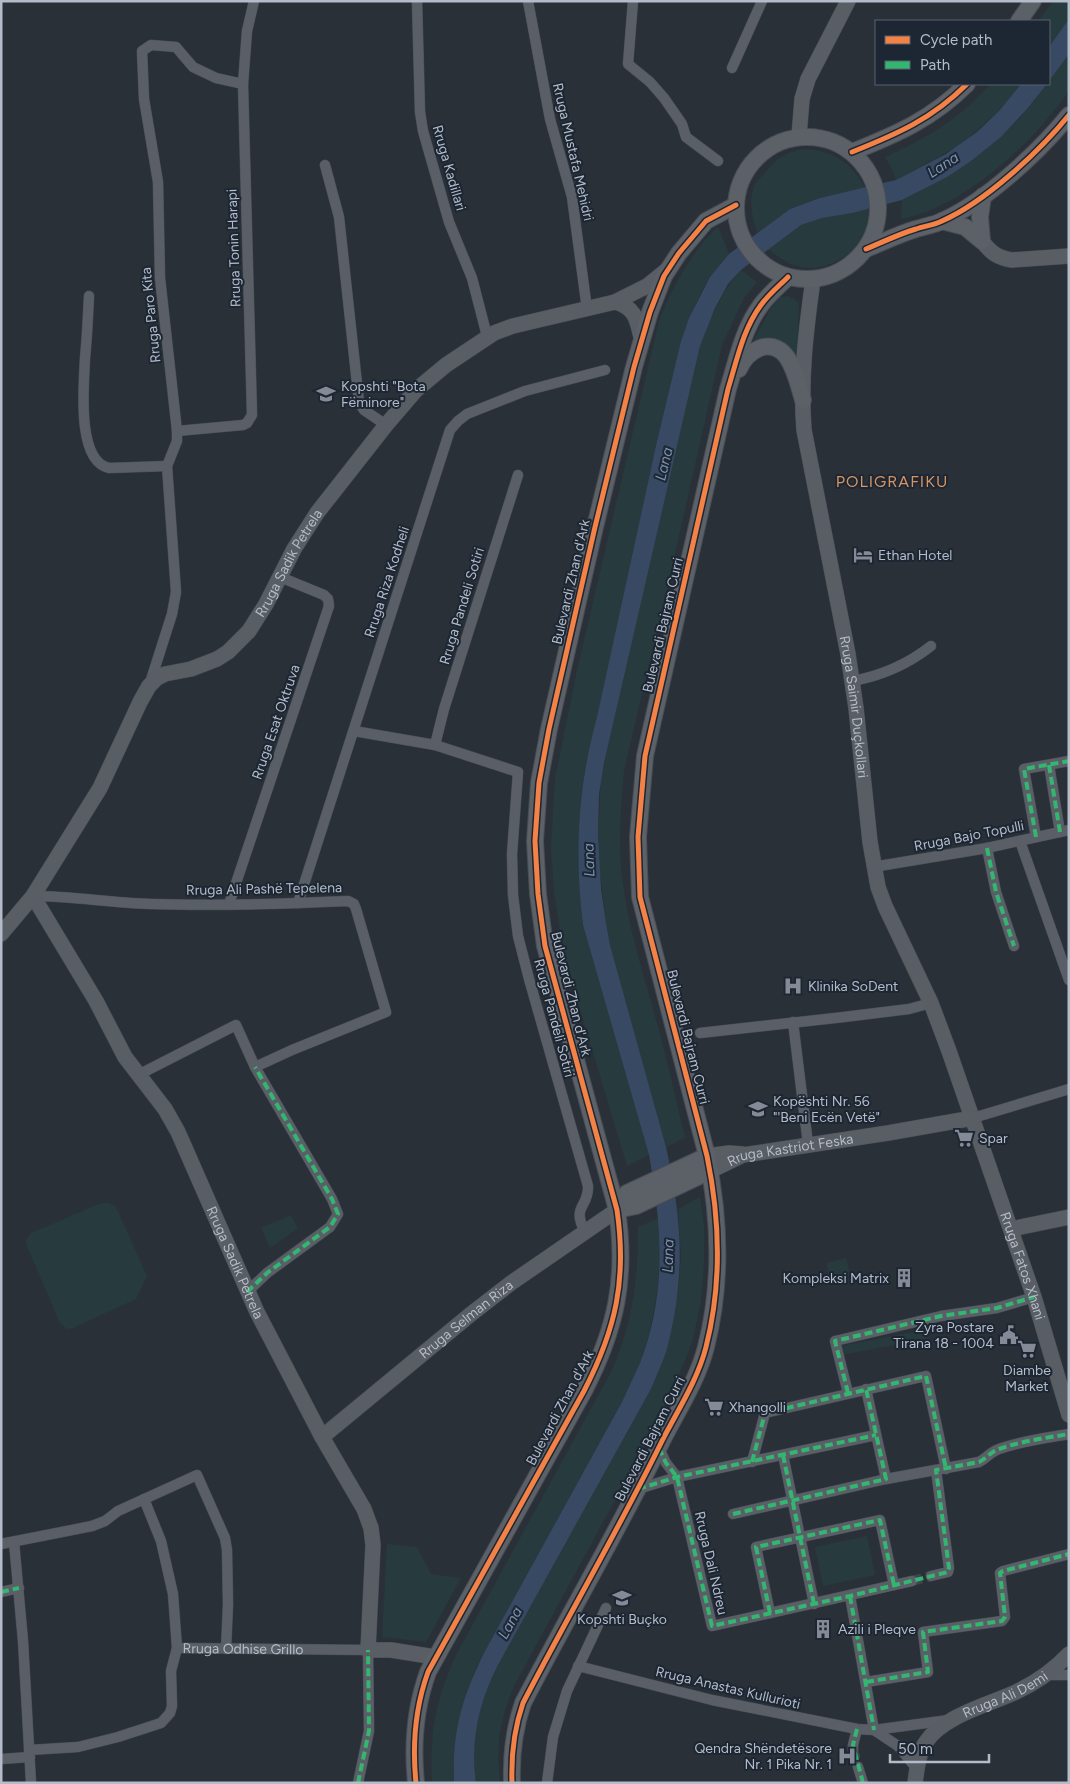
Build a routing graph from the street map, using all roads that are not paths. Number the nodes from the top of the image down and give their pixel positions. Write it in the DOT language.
graph roads {
  1 [pos="254,1"];
  2 [pos="417,1"];
  3 [pos="528,1"];
  4 [pos="633,1"];
  5 [pos="762,1"];
  6 [pos="848,1"];
  7 [pos="1033,1"];
  8 [pos="1020,20"];
  9 [pos="732,68"];
  10 [pos="243,84"];
  11 [pos="966,85"];
  12 [pos="1069,115"];
  13 [pos="800,136"];
  14 [pos="852,152"];
  15 [pos="718,161"];
  16 [pos="326,165"];
  17 [pos="984,196"];
  18 [pos="736,205"];
  19 [pos="942,221"];
  20 [pos="982,241"];
  21 [pos="866,249"];
  22 [pos="1069,256"];
  23 [pos="668,269"];
  24 [pos="788,277"];
  25 [pos="813,280"];
  26 [pos="89,296"];
  27 [pos="615,302"];
  28 [pos="587,309"];
  29 [pos="487,336"];
  30 [pos="642,341"];
  31 [pos="605,370"];
  32 [pos="728,389"];
  33 [pos="803,400"];
  34 [pos="386,425"];
  35 [pos="177,432"];
  36 [pos="168,466"];
  37 [pos="518,475"];
  38 [pos="280,577"];
  39 [pos="931,646"];
  40 [pos="852,681"];
  41 [pos="149,686"];
  42 [pos="354,731"];
  43 [pos="435,745"];
  44 [pos="1069,760"];
  45 [pos="1049,765"];
  46 [pos="1065,831"];
  47 [pos="1036,837"];
  48 [pos="1020,841"];
  49 [pos="987,848"];
  50 [pos="873,867"];
  51 [pos="33,896"];
  52 [pos="298,903"];
  53 [pos="229,904"];
  54 [pos="1,934"];
  55 [pos="1014,946"];
  56 [pos="1069,980"];
  57 [pos="931,1003"];
  58 [pos="792,1022"];
  59 [pos="700,1032"];
  60 [pos="255,1067"];
  61 [pos="138,1075"];
  62 [pos="1069,1089"];
  63 [pos="973,1118"];
  64 [pos="808,1144"];
  65 [pos="709,1163"];
  66 [pos="617,1210"];
  67 [pos="1069,1216"];
  68 [pos="1011,1229"];
  69 [pos="585,1232"];
  70 [pos="247,1292"];
  71 [pos="1034,1297"];
  72 [pos="866,1389"];
  73 [pos="848,1393"];
  74 [pos="1069,1415"];
  75 [pos="1069,1434"];
  76 [pos="876,1435"];
  77 [pos="322,1437"];
  78 [pos="659,1448"];
  79 [pos="783,1455"];
  80 [pos="752,1462"];
  81 [pos="941,1470"];
  82 [pos="677,1477"];
  83 [pos="886,1479"];
  84 [pos="638,1489"];
  85 [pos="144,1499"];
  86 [pos="792,1501"];
  87 [pos="733,1514"];
  88 [pos="800,1538"];
  89 [pos="14,1542"];
  90 [pos="1,1544"];
  91 [pos="1069,1554"];
  92 [pos="931,1576"];
  93 [pos="912,1580"];
  94 [pos="894,1585"];
  95 [pos="19,1588"];
  96 [pos="1,1592"];
  97 [pos="850,1596"];
  98 [pos="814,1604"];
  99 [pos="606,1608"];
  100 [pos="770,1613"];
  101 [pos="177,1648"];
  102 [pos="226,1649"];
  103 [pos="368,1650"];
  104 [pos="1069,1654"];
  105 [pos="435,1657"];
  106 [pos="578,1666"];
  107 [pos="1045,1675"];
  108 [pos="1069,1675"];
  109 [pos="866,1682"];
  110 [pos="953,1719"];
  111 [pos="858,1729"];
  112 [pos="874,1730"];
  113 [pos="853,1748"];
  114 [pos="29,1754"];
  115 [pos="1,1759"];
  116 [pos="858,1767"];
  117 [pos="916,1776"];
  118 [pos="31,1783"];
  119 [pos="358,1783"];
  120 [pos="416,1783"];
  121 [pos="512,1783"];
  122 [pos="547,1783"];
  123 [pos="863,1783"];
  1 -- 10 [label="street, Rruga Tonin Harapi"];
  2 -- 29 [label="street, Rruga Kadillari"];
  3 -- 28 [label="street, Rruga Mustafa Mehidri"];
  4 -- 15 [label="street"];
  5 -- 9 [label="street"];
  6 -- 13 [label="main road"];
  7 -- 8 [label="main road"];
  10 -- 35 [label="street, Rruga Tonin Harapi"];
  10 -- 35 [label="street, Rruga Paro Kita"];
  11 -- 14 [label="main road"];
  12 -- 17 [label="main road"];
  13 -- 14 [label="main road"];
  13 -- 18 [label="main road"];
  14 -- 21 [label="main road"];
  16 -- 34 [label="street"];
  17 -- 19 [label="main road"];
  17 -- 20 [label="main road"];
  18 -- 23 [label="main road, Bulevardi Zhan d'Ark"];
  18 -- 24 [label="main road"];
  19 -- 20 [label="main road"];
  19 -- 21 [label="main road"];
  20 -- 22 [label="main road"];
  21 -- 25 [label="main road"];
  23 -- 27 [label="main road, Rruga Sadik Petrela"];
  23 -- 30 [label="main road, Bulevardi Zhan d'Ark"];
  24 -- 25 [label="main road"];
  24 -- 32 [label="main road, Bulevardi Bajram Curri"];
  25 -- 33 [label="main road, Rruga Saimir Duçkollari"];
  26 -- 36 [label="street"];
  27 -- 28 [label="main road, Rruga Sadik Petrela"];
  27 -- 30 [label="main road"];
  28 -- 29 [label="main road, Rruga Sadik Petrela"];
  29 -- 34 [label="main road, Rruga Sadik Petrela"];
  30 -- 66 [label="main road, Bulevardi Zhan d'Ark"];
  31 -- 42 [label="street, Rruga Riza Kodheli"];
  32 -- 33 [label="main road"];
  32 -- 65 [label="main road, Bulevardi Bajram Curri"];
  33 -- 40 [label="main road, Rruga Saimir Duçkollari"];
  34 -- 38 [label="main road, Rruga Sadik Petrela"];
  35 -- 36 [label="street, Rruga Paro Kita"];
  36 -- 41 [label="street, Rruga Paro Kita"];
  37 -- 43 [label="street, Rruga Pandeli Sotiri"];
  38 -- 41 [label="main road, Rruga Sadik Petrela"];
  38 -- 53 [label="street, Rruga Esat Oktruva"];
  39 -- 40 [label="street"];
  40 -- 50 [label="main road, Rruga Saimir Duçkollari"];
  41 -- 51 [label="main road, Rruga Sadik Petrela"];
  42 -- 43 [label="street, Rruga Pandeli Sotiri"];
  42 -- 52 [label="street, Rruga Riza Kodheli"];
  43 -- 69 [label="street, Rruga Pandeli Sotiri"];
  44 -- 45 [label="street"];
  45 -- 46 [label="street"];
  45 -- 47 [label="street"];
  46 -- 47 [label="street, Rruga Bajo Topulli"];
  47 -- 48 [label="street, Rruga Bajo Topulli"];
  48 -- 49 [label="street, Rruga Bajo Topulli"];
  48 -- 56 [label="street"];
  49 -- 50 [label="street, Rruga Bajo Topulli"];
  49 -- 55 [label="street"];
  50 -- 57 [label="main road, Rruga Saimir Duçkollari"];
  51 -- 53 [label="street, Rruga Ali Pashë Tepelena"];
  51 -- 54 [label="main road, Rruga Sadik Petrela"];
  51 -- 61 [label="main road, Rruga Sadik Petrela"];
  52 -- 53 [label="street, Rruga Ali Pashë Tepelena"];
  52 -- 60 [label="street, Rruga Ali Pashë Tepelena"];
  57 -- 58 [label="street"];
  57 -- 63 [label="main road, Rruga Saimir Duçkollari"];
  58 -- 59 [label="street"];
  58 -- 64 [label="street"];
  60 -- 61 [label="street"];
  60 -- 70 [label="street"];
  61 -- 70 [label="main road, Rruga Sadik Petrela"];
  62 -- 63 [label="street"];
  63 -- 64 [label="main road, Rruga Kastriot Feska"];
  63 -- 68 [label="main road, Rruga Fatos Xhani"];
  64 -- 65 [label="main road, Rruga Kastriot Feska"];
  65 -- 66 [label="main road, Rruga Kastriot Feska"];
  65 -- 78 [label="main road, Bulevardi Bajram Curri"];
  66 -- 69 [label="main road, Rruga Selman Riza"];
  66 -- 105 [label="main road, Bulevardi Zhan d'Ark"];
  67 -- 68 [label="main road"];
  68 -- 71 [label="main road, Rruga Fatos Xhani"];
  69 -- 77 [label="main road, Rruga Selman Riza"];
  70 -- 77 [label="main road, Rruga Sadik Petrela"];
  71 -- 73 [label="street"];
  71 -- 74 [label="main road, Rruga Fatos Xhani"];
  72 -- 73 [label="street"];
  72 -- 76 [label="street"];
  72 -- 81 [label="street"];
  73 -- 80 [label="street"];
  75 -- 81 [label="street"];
  76 -- 79 [label="street"];
  76 -- 83 [label="street"];
  77 -- 103 [label="main road, Rruga Sadik Petrela"];
  78 -- 82 [label="street, Rruga Dali Ndreu"];
  78 -- 84 [label="main road, Bulevardi Bajram Curri"];
  79 -- 80 [label="street"];
  79 -- 86 [label="street"];
  80 -- 82 [label="street"];
  81 -- 83 [label="street"];
  81 -- 92 [label="street"];
  82 -- 84 [label="street"];
  82 -- 100 [label="street, Rruga Dali Ndreu"];
  83 -- 86 [label="street"];
  84 -- 121 [label="main road, Bulevardi Bajram Curri"];
  85 -- 89 [label="street"];
  85 -- 101 [label="street"];
  85 -- 102 [label="street"];
  86 -- 87 [label="street"];
  86 -- 88 [label="street"];
  88 -- 94 [label="street"];
  88 -- 98 [label="street"];
  88 -- 100 [label="street"];
  89 -- 90 [label="street"];
  89 -- 95 [label="street"];
  91 -- 109 [label="street"];
  93 -- 94 [label="street, Rruga Dali Ndreu"];
  94 -- 97 [label="street, Rruga Dali Ndreu"];
  95 -- 96 [label="street"];
  95 -- 114 [label="street"];
  97 -- 98 [label="street, Rruga Dali Ndreu"];
  97 -- 109 [label="street"];
  98 -- 100 [label="street, Rruga Dali Ndreu"];
  99 -- 106 [label="street"];
  101 -- 102 [label="street, Rruga Odhise Grillo"];
  101 -- 114 [label="street, Rruga Odhise Grillo"];
  102 -- 103 [label="street, Rruga Odhise Grillo"];
  103 -- 105 [label="main road, Rruga Odhise Grillo"];
  103 -- 119 [label="street"];
  104 -- 107 [label="main road, Rruga Ali Demi"];
  105 -- 120 [label="main road, Bulevardi Zhan d'Ark"];
  106 -- 111 [label="street, Rruga Anastas Kullurioti"];
  106 -- 122 [label="street"];
  107 -- 108 [label="street"];
  107 -- 110 [label="main road, Rruga Ali Demi"];
  109 -- 112 [label="street"];
  110 -- 112 [label="street, Rruga Anastas Kullurioti"];
  110 -- 117 [label="main road, Rruga Ali Demi"];
  111 -- 112 [label="street, Rruga Anastas Kullurioti"];
  111 -- 113 [label="street"];
  112 -- 117 [label="street"];
  114 -- 115 [label="street, Rruga Odhise Grillo"];
  114 -- 118 [label="street"];
  116 -- 123 [label="street"];
}
